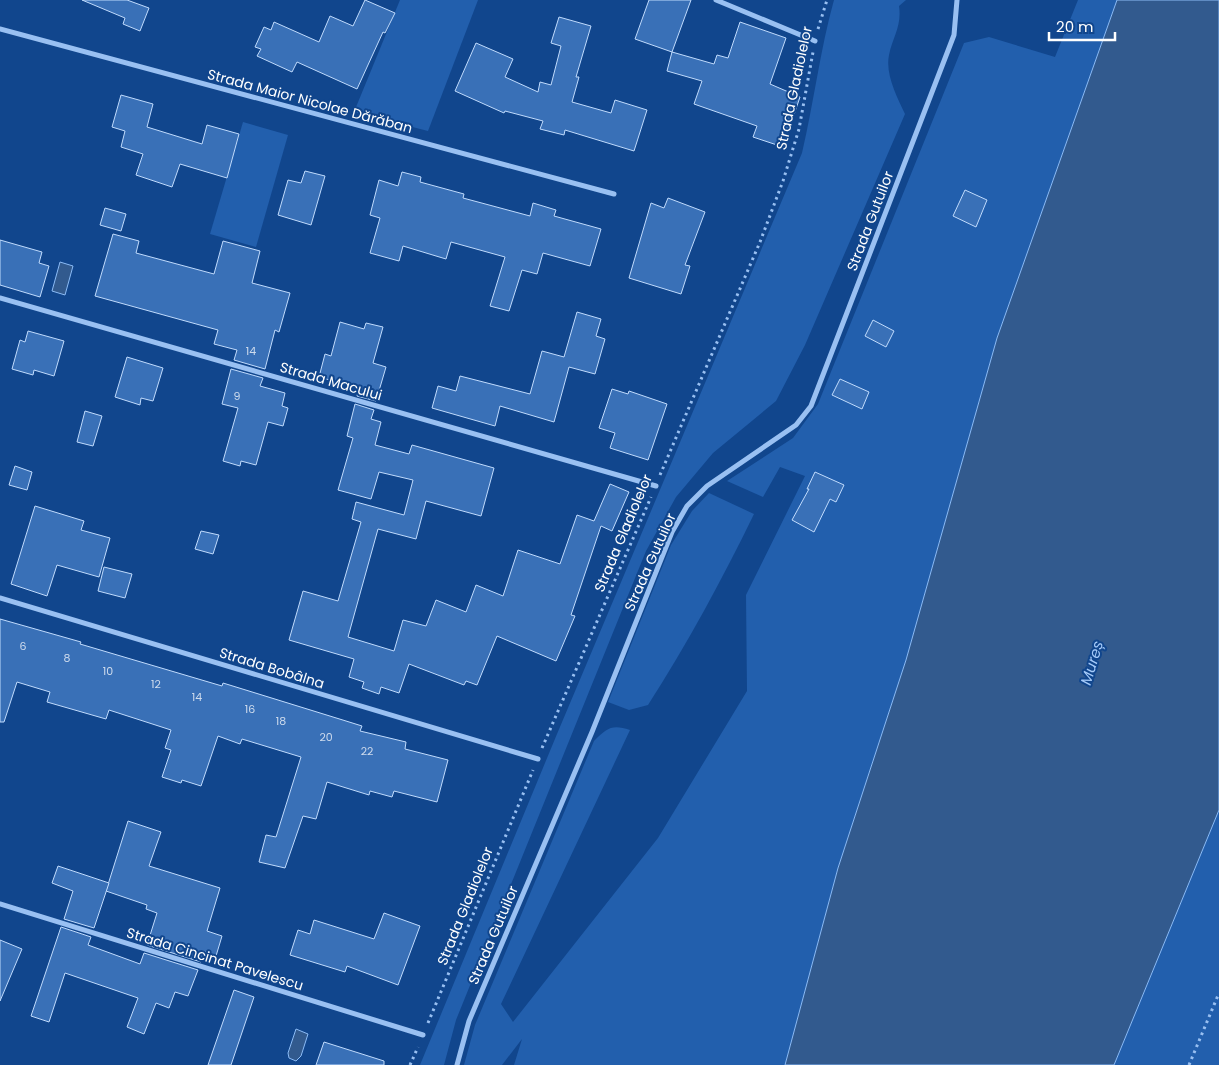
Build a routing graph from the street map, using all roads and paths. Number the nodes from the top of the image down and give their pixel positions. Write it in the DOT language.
graph roads {
  1 [pos="716,0"];
  2 [pos="827,0"];
  3 [pos="957,0"];
  4 [pos="0,29"];
  5 [pos="815,41"];
  6 [pos="614,194"];
  7 [pos="0,298"];
  8 [pos="656,486"];
  9 [pos="0,598"];
  10 [pos="538,758"];
  11 [pos="0,904"];
  12 [pos="1219,993"];
  13 [pos="423,1035"];
  14 [pos="410,1065"];
  15 [pos="457,1065"];
  16 [pos="1189,1065"];
  1 -- 5 [label="street"];
  2 -- 5 [label="path, Strada Gladiolelor"];
  3 -- 15 [label="street, Strada Gutuilor"];
  4 -- 6 [label="street, Strada Maior Nicolae Dărăban"];
  5 -- 8 [label="path, Strada Gladiolelor"];
  7 -- 8 [label="street, Strada Macului"];
  8 -- 10 [label="path, Strada Gladiolelor"];
  9 -- 10 [label="street, Strada Bobâlna"];
  10 -- 13 [label="path, Strada Gladiolelor"];
  11 -- 13 [label="street, Strada Cincinat Pavelescu"];
  12 -- 16 [label="path"];
  13 -- 14 [label="path, Strada Gladiolelor"];
}
